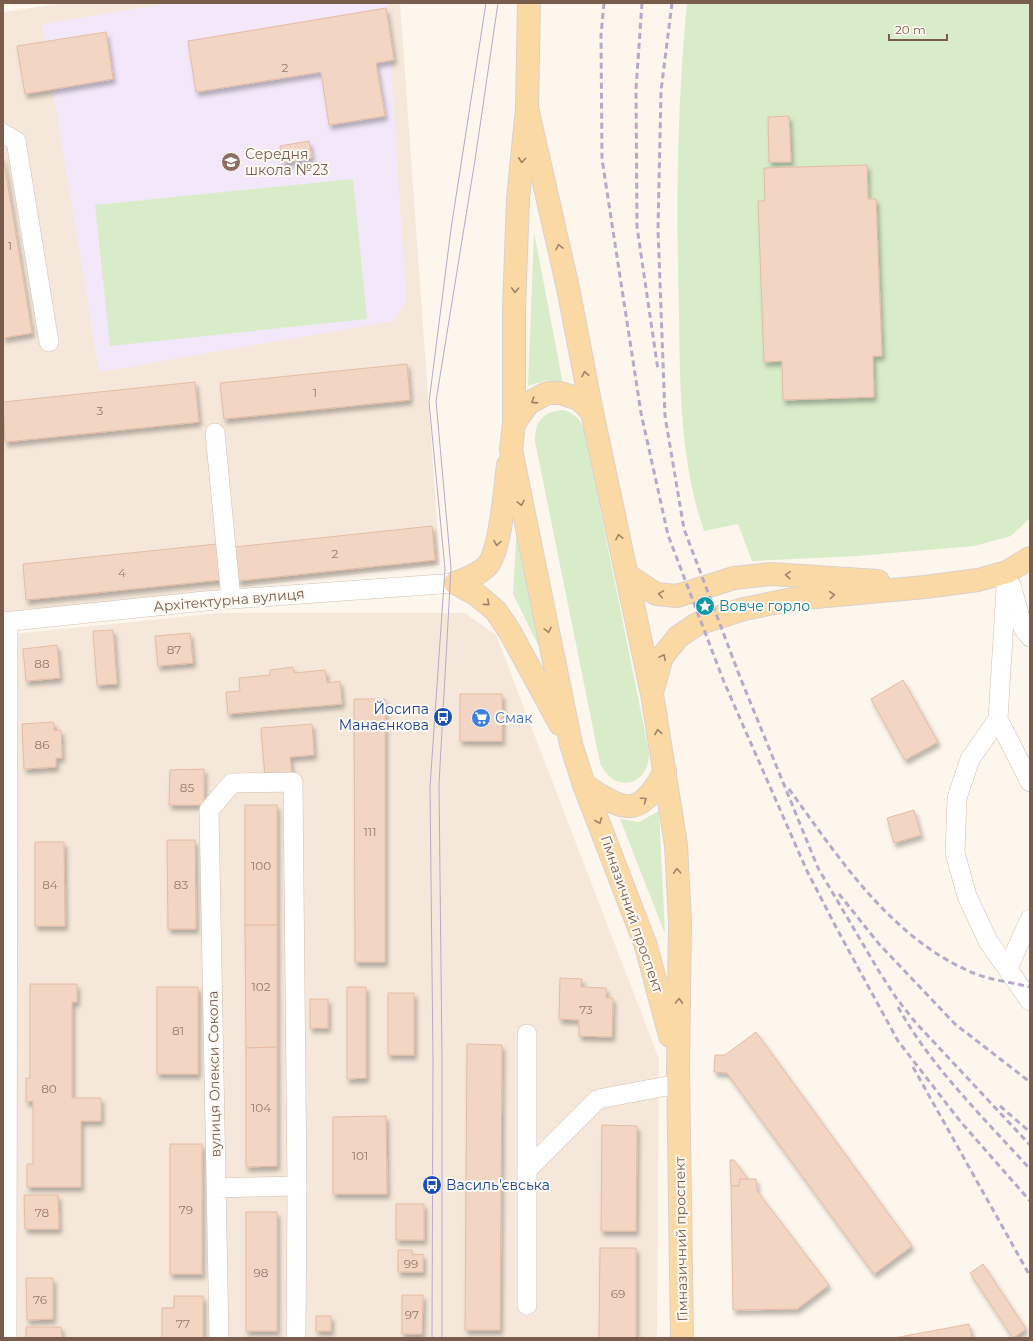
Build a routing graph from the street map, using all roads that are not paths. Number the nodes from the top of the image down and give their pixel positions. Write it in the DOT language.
graph roads {
  1 [pos="529,3"];
  2 [pos="527,108"];
  3 [pos="3,133"];
  4 [pos="49,342"];
  5 [pos="592,412"];
  6 [pos="514,423"];
  7 [pos="215,433"];
  8 [pos="510,450"];
  9 [pos="1030,558"];
  10 [pos="1007,572"];
  11 [pos="627,575"];
  12 [pos="454,583"];
  13 [pos="925,587"];
  14 [pos="231,599"];
  15 [pos="6,622"];
  16 [pos="1030,637"];
  17 [pos="652,694"];
  18 [pos="998,719"];
  19 [pos="571,744"];
  20 [pos="665,771"];
  21 [pos="1030,782"];
  22 [pos="584,785"];
  23 [pos="1030,919"];
  24 [pos="1008,968"];
  25 [pos="1030,1001"];
  26 [pos="528,1034"];
  27 [pos="678,1076"];
  28 [pos="527,1170"];
  29 [pos="297,1186"];
  30 [pos="216,1188"];
  31 [pos="527,1304"];
  32 [pos="7,1338"];
  33 [pos="219,1338"];
  34 [pos="296,1338"];
  35 [pos="682,1338"];
  1 -- 2 [label="main road"];
  5 -- 2 [label="main road, Гімназичний проспект, one-way"];
  2 -- 6 [label="main road, one-way"];
  3 -- 4 [label="street"];
  5 -- 6 [label="main road, one-way"];
  11 -- 5 [label="main road, Гімназичний проспект, one-way"];
  6 -- 8 [label="main road"];
  7 -- 14 [label="street"];
  8 -- 12 [label="main road, one-way"];
  8 -- 19 [label="main road, one-way"];
  9 -- 10 [label="main road"];
  10 -- 13 [label="main road"];
  10 -- 16 [label="street"];
  10 -- 18 [label="street"];
  13 -- 11 [label="main road, one-way"];
  11 -- 17 [label="main road, Гімназичний проспект"];
  12 -- 14 [label="street, Архітектурна вулиця"];
  12 -- 19 [label="main road, one-way"];
  17 -- 13 [label="main road, one-way"];
  14 -- 15 [label="street, Архітектурна вулиця"];
  15 -- 32 [label="street"];
  20 -- 17 [label="main road, Гімназичний проспект, one-way"];
  18 -- 21 [label="street"];
  18 -- 24 [label="street"];
  19 -- 22 [label="main road, Гімназичний проспект"];
  22 -- 20 [label="main road, one-way"];
  27 -- 20 [label="main road, Гімназичний проспект, one-way"];
  22 -- 27 [label="main road, Гімназичний проспект, one-way"];
  23 -- 24 [label="street"];
  24 -- 25 [label="street"];
  26 -- 28 [label="street"];
  27 -- 28 [label="street"];
  27 -- 35 [label="main road, Гімназичний проспект"];
  28 -- 31 [label="street"];
  29 -- 30 [label="street"];
  29 -- 30 [label="street, вулиця Олекси Сокола"];
  29 -- 34 [label="street"];
  30 -- 33 [label="street, вулиця Олекси Сокола"];
}
